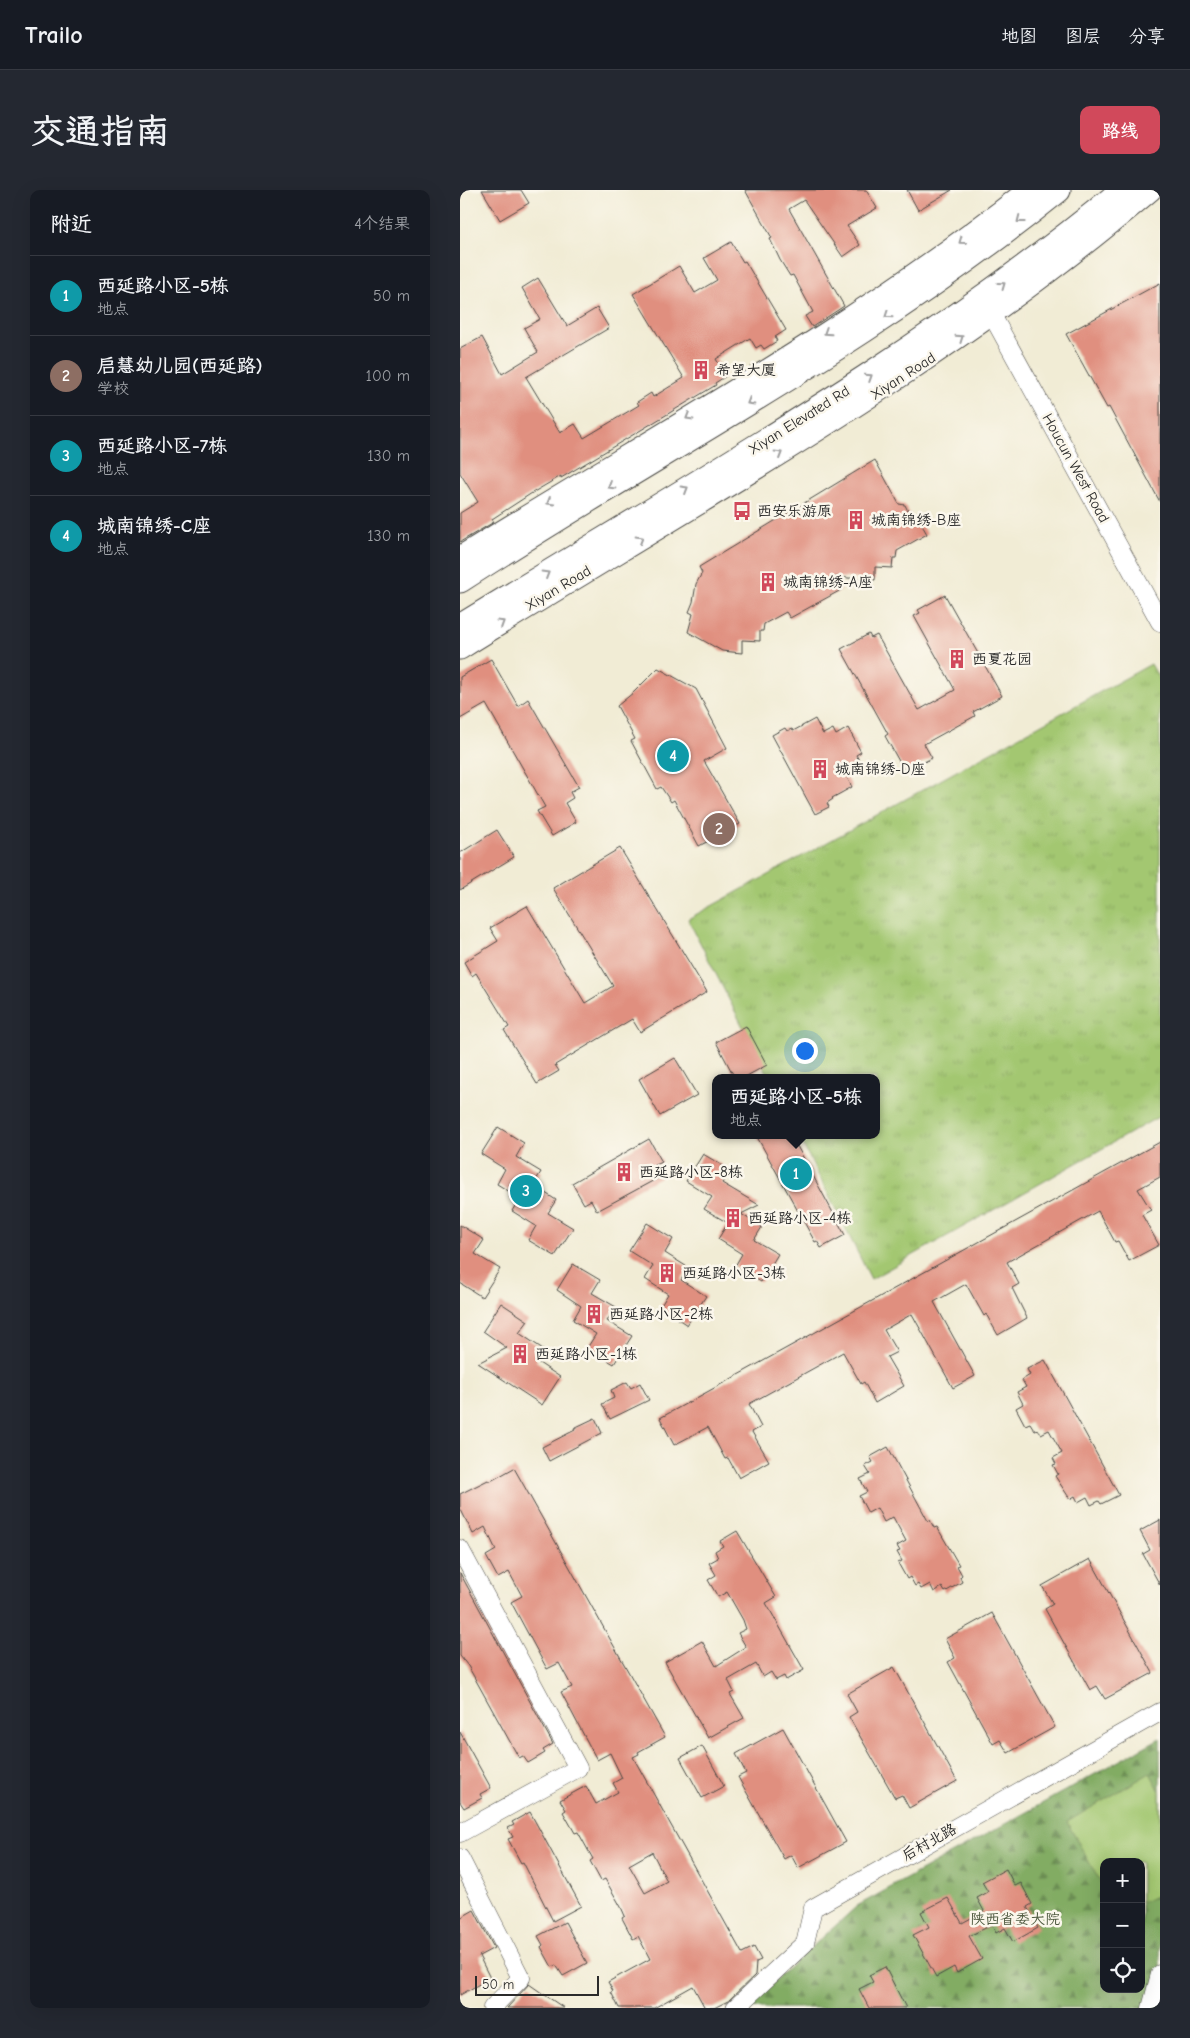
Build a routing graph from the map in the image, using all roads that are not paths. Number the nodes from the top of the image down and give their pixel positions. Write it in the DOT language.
graph roads {
  1 [pos="1028,190"];
  2 [pos="1058,190"];
  3 [pos="1123,190"];
  4 [pos="1151,190"];
  5 [pos="992,315"];
  6 [pos="460,557"];
  7 [pos="460,580"];
  8 [pos="1160,622"];
  9 [pos="460,626"];
  10 [pos="460,649"];
  11 [pos="460,1549"];
  12 [pos="1160,1712"];
  13 [pos="460,1833"];
  14 [pos="460,1858"];
  15 [pos="1160,1974"];
  16 [pos="492,2008"];
  17 [pos="734,2008"];
  18 [pos="1151,2008"];
  1 -- 6 [label="main road, one-way"];
  2 -- 7 [label="highway, one-way"];
  9 -- 3 [label="highway, Xiyan Elevated Rd, one-way"];
  4 -- 5 [label="main road, Xiyan Road"];
  5 -- 8 [label="street, Houcun West Road"];
  10 -- 5 [label="main road, Xiyan Road, one-way"];
  11 -- 13 [label="street"];
  12 -- 17 [label="street, 后村北路"];
  14 -- 16 [label="street"];
  15 -- 18 [label="street"];
}
